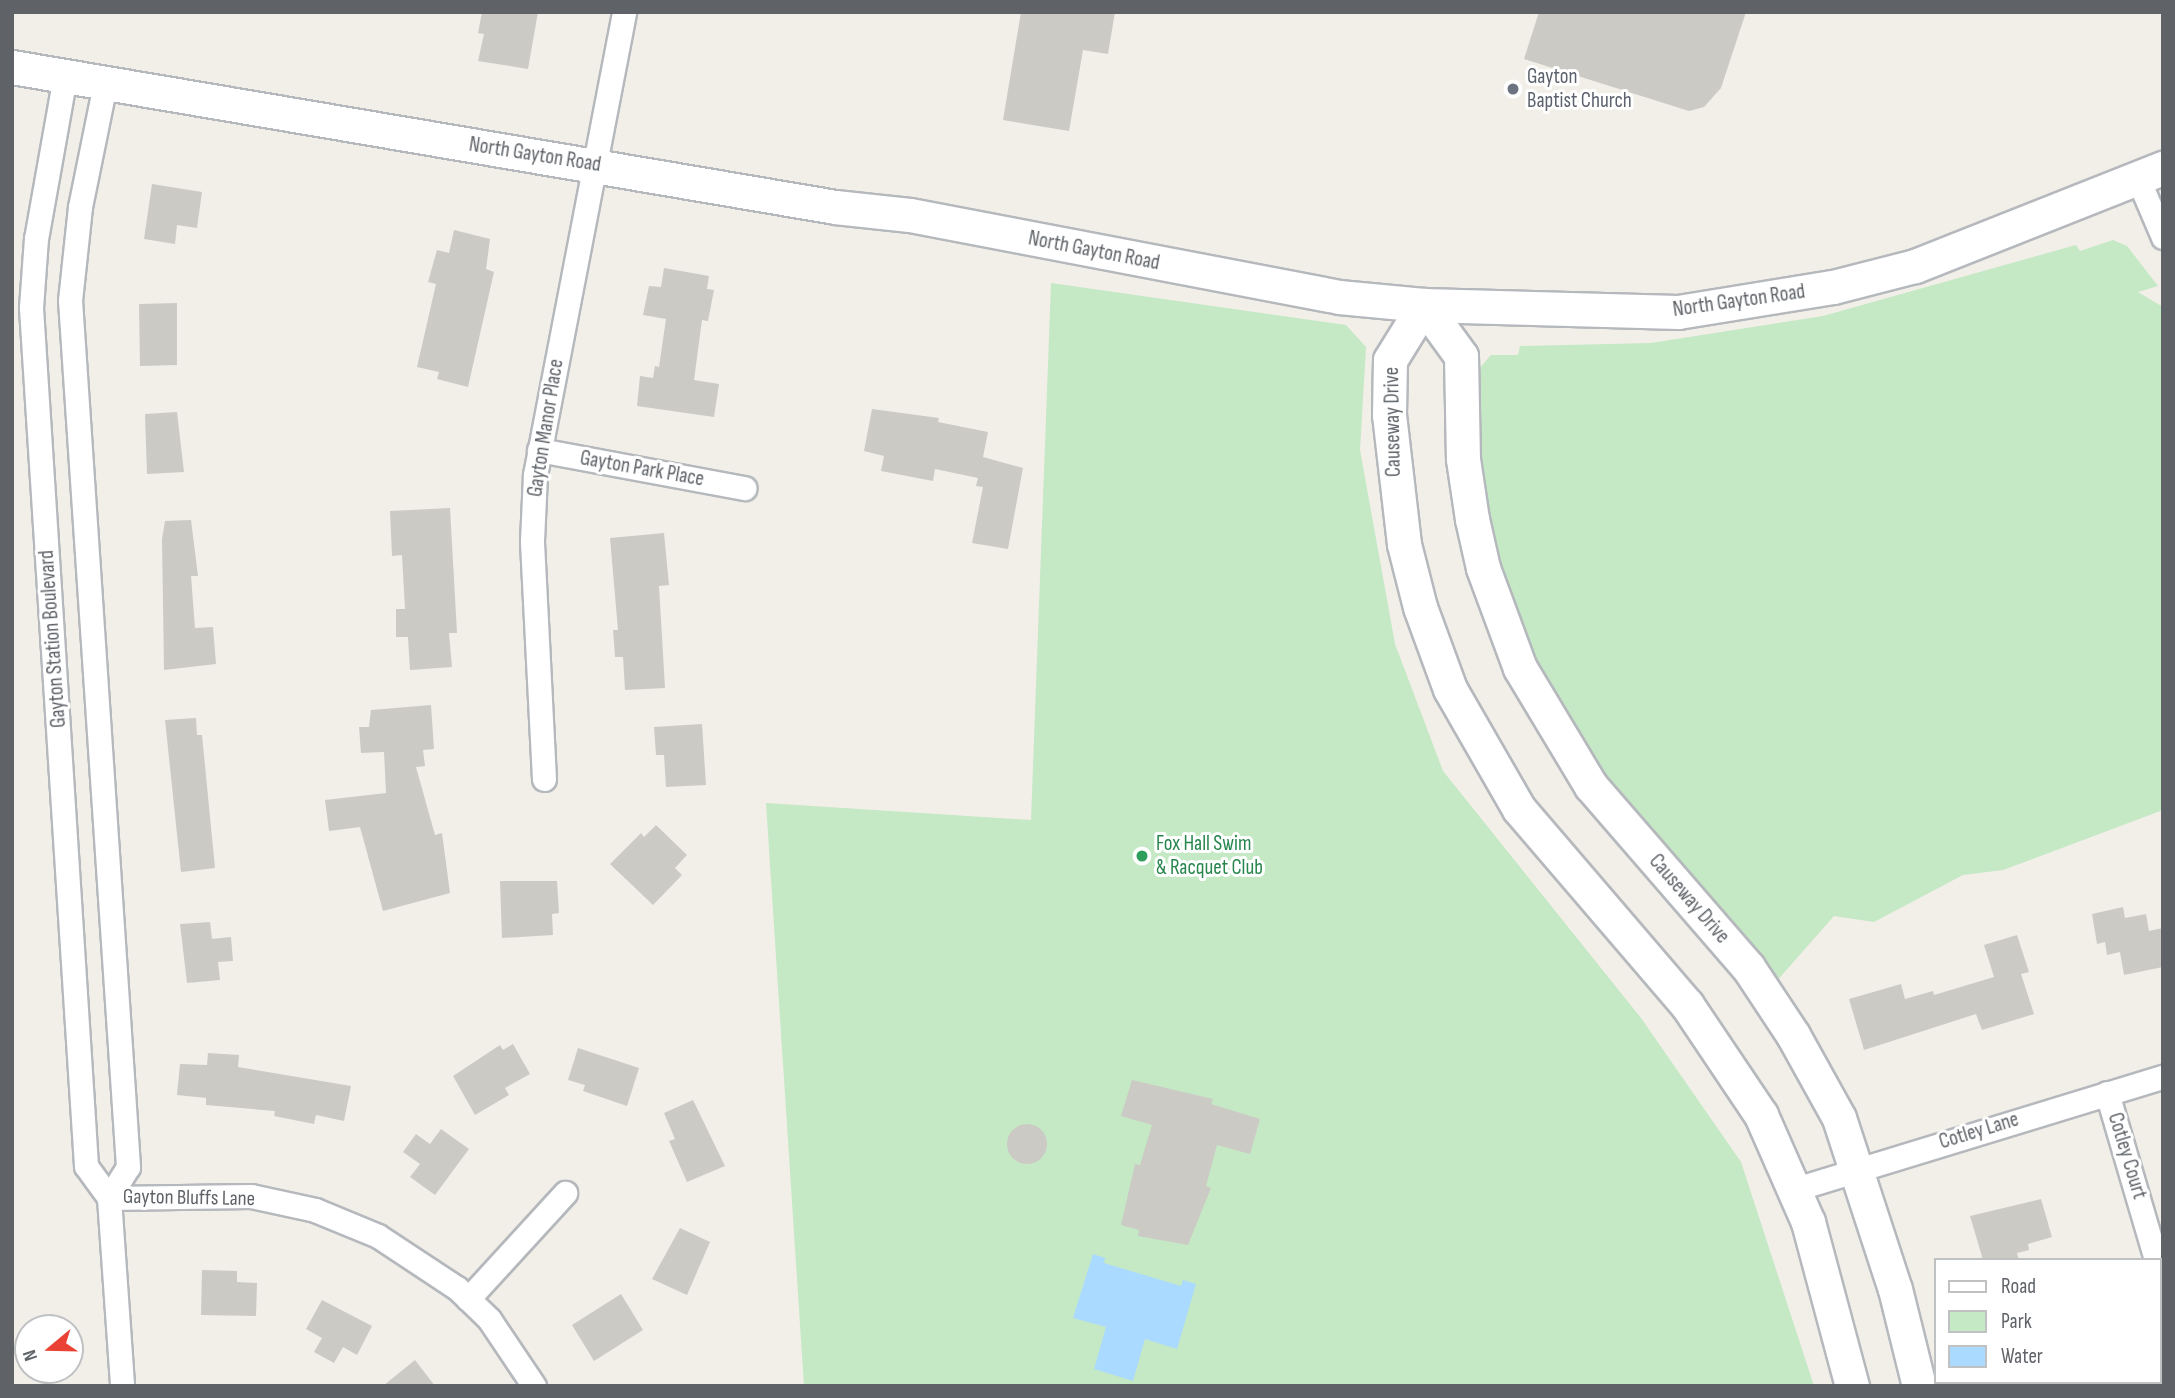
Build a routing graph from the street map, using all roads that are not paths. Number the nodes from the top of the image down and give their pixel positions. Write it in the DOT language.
graph roads {
  1 [pos="624,12"];
  2 [pos="12,67"];
  3 [pos="65,76"];
  4 [pos="105,84"];
  5 [pos="598,165"];
  6 [pos="2151,174"];
  7 [pos="2163,237"];
  8 [pos="1424,305"];
  9 [pos="539,450"];
  10 [pos="746,488"];
  11 [pos="544,779"];
  12 [pos="2163,1077"];
  13 [pos="2107,1093"];
  14 [pos="1856,1169"];
  15 [pos="1796,1189"];
  16 [pos="565,1193"];
  17 [pos="109,1198"];
  18 [pos="2155,1258"];
  19 [pos="468,1299"];
  20 [pos="122,1386"];
  21 [pos="534,1386"];
  22 [pos="1852,1386"];
  23 [pos="1919,1386"];
  1 -- 5 [label="street, Gayton Manor Place"];
  2 -- 3 [label="street, North Gayton Road"];
  3 -- 4 [label="street, North Gayton Road"];
  3 -- 17 [label="street, Gayton Station Boulevard"];
  4 -- 5 [label="street, North Gayton Road"];
  4 -- 17 [label="street, Gayton Station Boulevard"];
  5 -- 8 [label="street, North Gayton Road"];
  5 -- 9 [label="street, Gayton Manor Place"];
  6 -- 7 [label="street"];
  6 -- 8 [label="street, North Gayton Road"];
  8 -- 14 [label="street, Causeway Drive"];
  8 -- 15 [label="street, Causeway Drive"];
  9 -- 10 [label="street, Gayton Park Place"];
  9 -- 11 [label="street, Gayton Manor Place"];
  12 -- 13 [label="street, Cotley Lane"];
  13 -- 14 [label="street, Cotley Lane"];
  13 -- 18 [label="street, Cotley Court"];
  14 -- 15 [label="street, Cotley Lane"];
  14 -- 23 [label="street, Causeway Drive"];
  15 -- 22 [label="street, Causeway Drive"];
  16 -- 19 [label="street"];
  17 -- 19 [label="street, Gayton Bluffs Lane"];
  17 -- 20 [label="street"];
  19 -- 21 [label="street, Gayton Bluffs Lane"];
}
